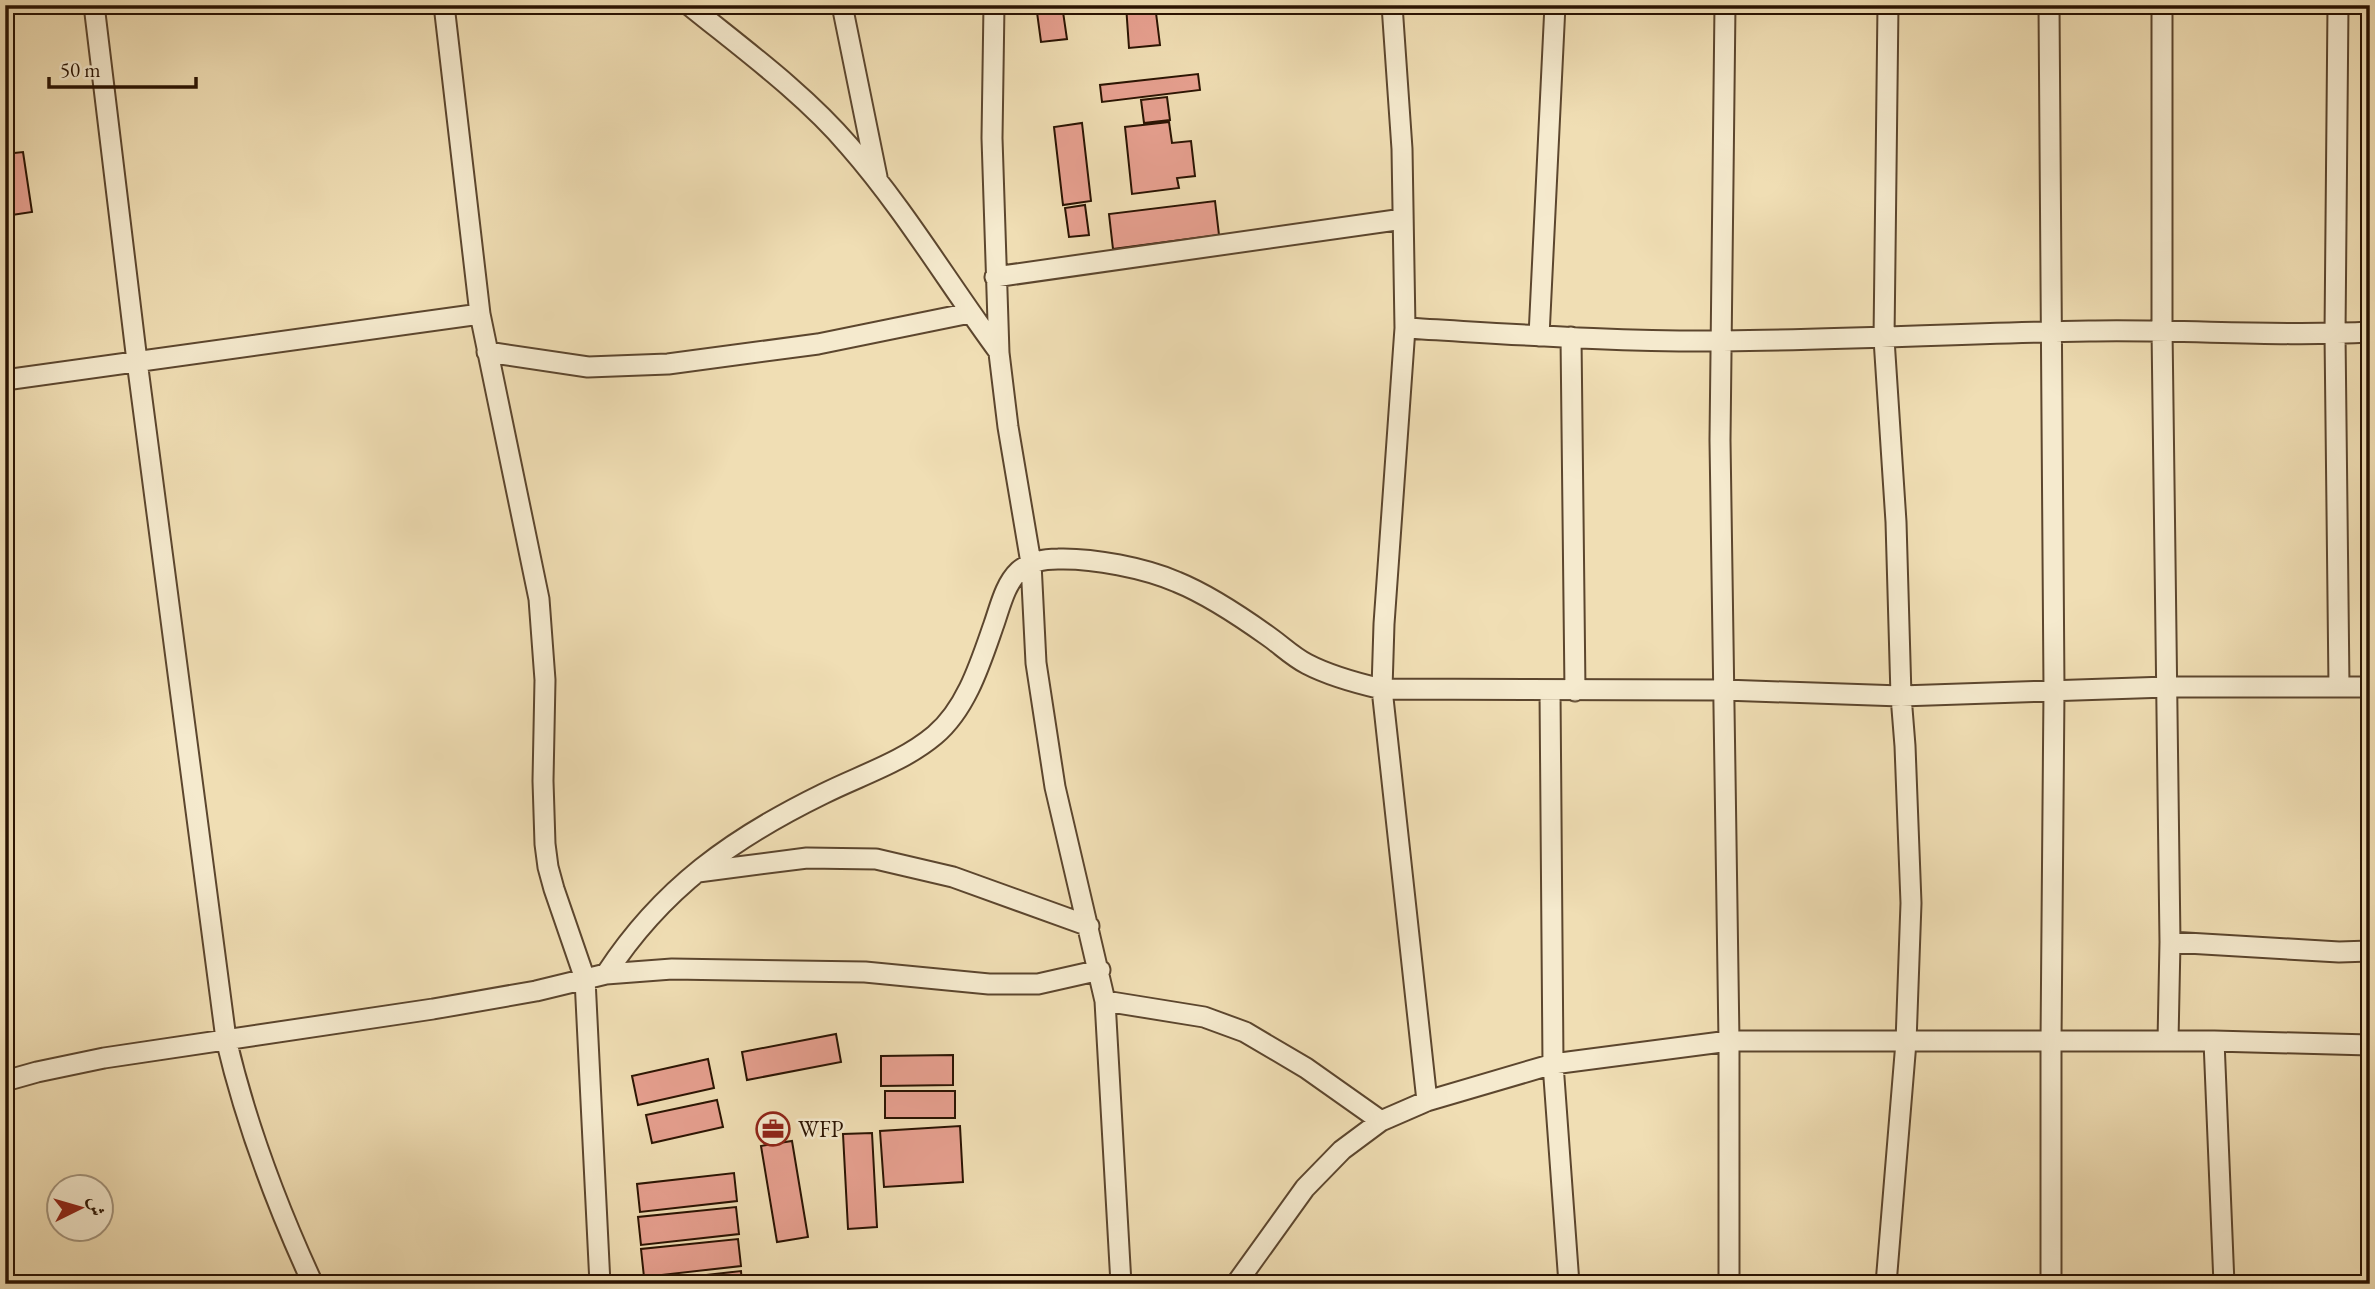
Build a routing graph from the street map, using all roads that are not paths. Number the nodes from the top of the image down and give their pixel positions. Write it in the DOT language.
graph roads {
  1 [pos="94,5"];
  2 [pos="444,5"];
  3 [pos="689,5"];
  4 [pos="842,5"];
  5 [pos="994,5"];
  6 [pos="1392,5"];
  7 [pos="1555,5"];
  8 [pos="1725,5"];
  9 [pos="1888,5"];
  10 [pos="2049,5"];
  11 [pos="2162,5"];
  12 [pos="2338,5"];
  13 [pos="878,181"];
  14 [pos="1403,219"];
  15 [pos="995,277"];
  16 [pos="970,313"];
  17 [pos="480,314"];
  18 [pos="1405,328"];
  19 [pos="2162,329"];
  20 [pos="2052,331"];
  21 [pos="2370,332"];
  22 [pos="2335,334"];
  23 [pos="1539,336"];
  24 [pos="1571,337"];
  25 [pos="1884,339"];
  26 [pos="1720,341"];
  27 [pos="487,352"];
  28 [pos="999,352"];
  29 [pos="137,361"];
  30 [pos="5,380"];
  31 [pos="1031,563"];
  32 [pos="2339,686"];
  33 [pos="2167,687"];
  34 [pos="2370,687"];
  35 [pos="1382,689"];
  36 [pos="1724,690"];
  37 [pos="2054,690"];
  38 [pos="1550,691"];
  39 [pos="1576,691"];
  40 [pos="1901,696"];
  41 [pos="697,872"];
  42 [pos="1089,926"];
  43 [pos="2170,943"];
  44 [pos="2370,951"];
  45 [pos="1100,970"];
  46 [pos="606,974"];
  47 [pos="585,979"];
  48 [pos="1105,1001"];
  49 [pos="226,1039"];
  50 [pos="1729,1041"];
  51 [pos="2168,1041"];
  52 [pos="2214,1041"];
  53 [pos="1906,1042"];
  54 [pos="2051,1042"];
  55 [pos="2370,1045"];
  56 [pos="1553,1064"];
  57 [pos="5,1082"];
  58 [pos="1427,1101"];
  59 [pos="1381,1121"];
  60 [pos="313,1284"];
  61 [pos="600,1284"];
  62 [pos="1121,1284"];
  63 [pos="1236,1284"];
  64 [pos="1569,1284"];
  65 [pos="1729,1284"];
  66 [pos="1886,1284"];
  67 [pos="2051,1284"];
  68 [pos="2224,1284"];
  1 -- 29 [label="street"];
  2 -- 17 [label="street"];
  3 -- 13 [label="street"];
  4 -- 13 [label="street"];
  5 -- 15 [label="street"];
  6 -- 14 [label="street"];
  7 -- 23 [label="street"];
  8 -- 26 [label="street"];
  9 -- 25 [label="street"];
  10 -- 20 [label="street"];
  11 -- 19 [label="street"];
  12 -- 22 [label="street"];
  13 -- 16 [label="street"];
  14 -- 15 [label="street"];
  14 -- 18 [label="street"];
  15 -- 28 [label="street"];
  16 -- 27 [label="street"];
  16 -- 28 [label="street"];
  17 -- 27 [label="street"];
  17 -- 29 [label="street"];
  18 -- 23 [label="street"];
  18 -- 35 [label="street"];
  19 -- 20 [label="street"];
  19 -- 22 [label="street"];
  19 -- 33 [label="street"];
  20 -- 25 [label="street"];
  20 -- 37 [label="street"];
  21 -- 22 [label="street"];
  22 -- 32 [label="street"];
  23 -- 24 [label="street"];
  24 -- 26 [label="street"];
  24 -- 39 [label="street"];
  25 -- 26 [label="street"];
  25 -- 40 [label="street"];
  26 -- 36 [label="street"];
  27 -- 47 [label="street"];
  28 -- 31 [label="street"];
  29 -- 30 [label="street"];
  29 -- 49 [label="street"];
  31 -- 35 [label="street"];
  31 -- 41 [label="street"];
  31 -- 42 [label="street"];
  32 -- 33 [label="street"];
  32 -- 34 [label="street"];
  33 -- 37 [label="street"];
  33 -- 43 [label="street"];
  35 -- 38 [label="street"];
  35 -- 58 [label="street"];
  36 -- 39 [label="street"];
  36 -- 40 [label="street"];
  36 -- 50 [label="street"];
  37 -- 40 [label="street"];
  37 -- 54 [label="street"];
  38 -- 39 [label="street"];
  38 -- 56 [label="street"];
  40 -- 53 [label="street"];
  41 -- 42 [label="street"];
  41 -- 46 [label="street"];
  42 -- 45 [label="street"];
  43 -- 44 [label="street"];
  43 -- 51 [label="street"];
  45 -- 46 [label="street"];
  45 -- 48 [label="street"];
  46 -- 47 [label="street"];
  47 -- 49 [label="street"];
  47 -- 61 [label="street"];
  48 -- 59 [label="street"];
  48 -- 62 [label="street"];
  49 -- 57 [label="street"];
  49 -- 60 [label="street"];
  50 -- 53 [label="street"];
  50 -- 56 [label="street"];
  50 -- 65 [label="street"];
  51 -- 52 [label="street"];
  51 -- 54 [label="street"];
  52 -- 55 [label="street"];
  52 -- 68 [label="street"];
  53 -- 54 [label="street"];
  53 -- 66 [label="street"];
  54 -- 67 [label="street"];
  56 -- 58 [label="street"];
  56 -- 64 [label="street"];
  58 -- 59 [label="street"];
  59 -- 63 [label="street"];
}
